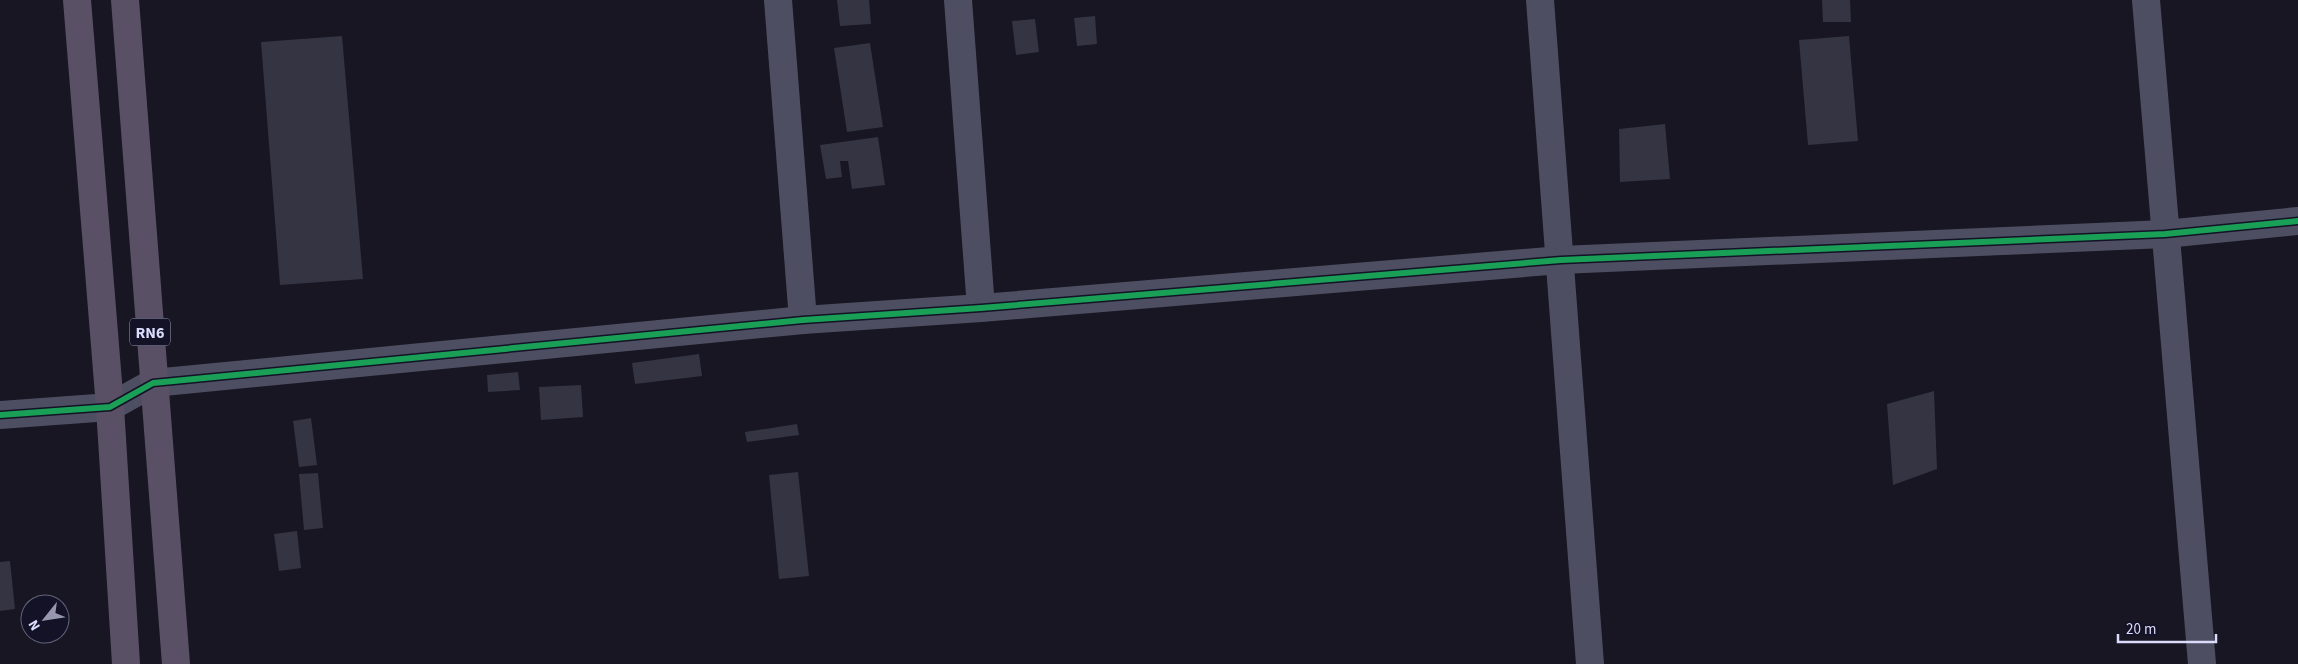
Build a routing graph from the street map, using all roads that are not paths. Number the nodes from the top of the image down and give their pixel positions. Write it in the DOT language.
graph roads {
  1 [pos="77,0"];
  2 [pos="125,0"];
  3 [pos="778,0"];
  4 [pos="958,0"];
  5 [pos="1540,0"];
  6 [pos="2146,0"];
  7 [pos="2298,222"];
  8 [pos="2164,234"];
  9 [pos="1561,260"];
  10 [pos="981,308"];
  11 [pos="803,320"];
  12 [pos="153,383"];
  13 [pos="110,407"];
  14 [pos="0,415"];
  15 [pos="126,664"];
  16 [pos="176,664"];
  17 [pos="1590,664"];
  18 [pos="2202,664"];
  1 -- 13 [label="highway, RN6"];
  2 -- 12 [label="highway, RN6"];
  3 -- 11 [label="street"];
  4 -- 10 [label="street"];
  5 -- 9 [label="street"];
  6 -- 8 [label="street"];
  7 -- 8 [label="street"];
  8 -- 9 [label="street"];
  8 -- 18 [label="street"];
  9 -- 10 [label="street"];
  9 -- 17 [label="street"];
  10 -- 11 [label="street"];
  11 -- 12 [label="street"];
  12 -- 13 [label="street"];
  12 -- 16 [label="highway, RN6"];
  13 -- 14 [label="street"];
  13 -- 15 [label="highway, RN6"];
}
